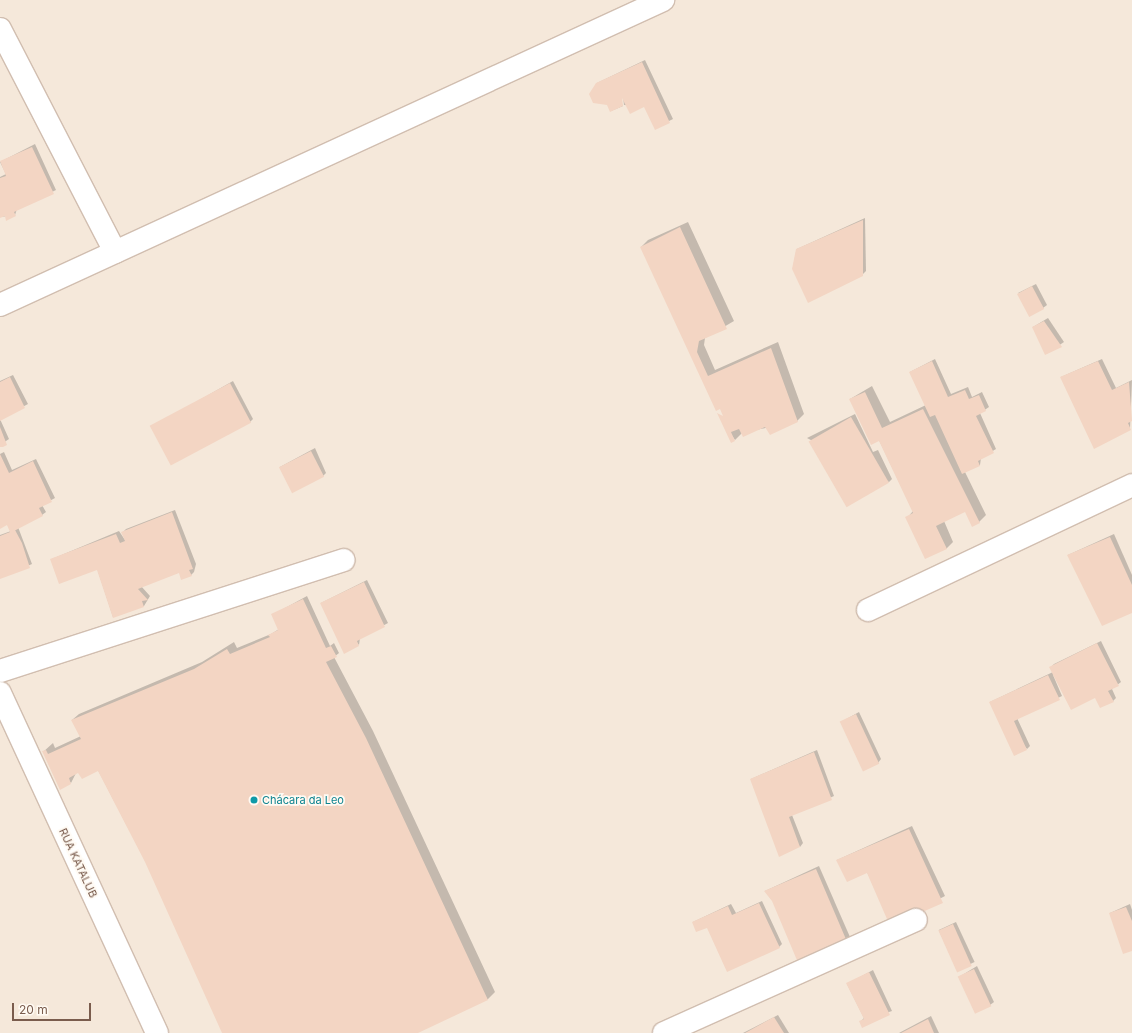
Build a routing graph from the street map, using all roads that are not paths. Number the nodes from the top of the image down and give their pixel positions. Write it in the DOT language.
graph roads {
  1 [pos="664,0"];
  2 [pos="0,29"];
  3 [pos="115,252"];
  4 [pos="0,305"];
  5 [pos="1132,485"];
  6 [pos="343,560"];
  7 [pos="868,610"];
  8 [pos="0,671"];
  9 [pos="0,694"];
  10 [pos="916,920"];
  11 [pos="157,1033"];
  12 [pos="664,1033"];
  1 -- 3 [label="street"];
  2 -- 3 [label="street"];
  3 -- 4 [label="street"];
  5 -- 7 [label="street"];
  6 -- 8 [label="street"];
  9 -- 11 [label="street, RUA KATALUB"];
  10 -- 12 [label="street"];
}
